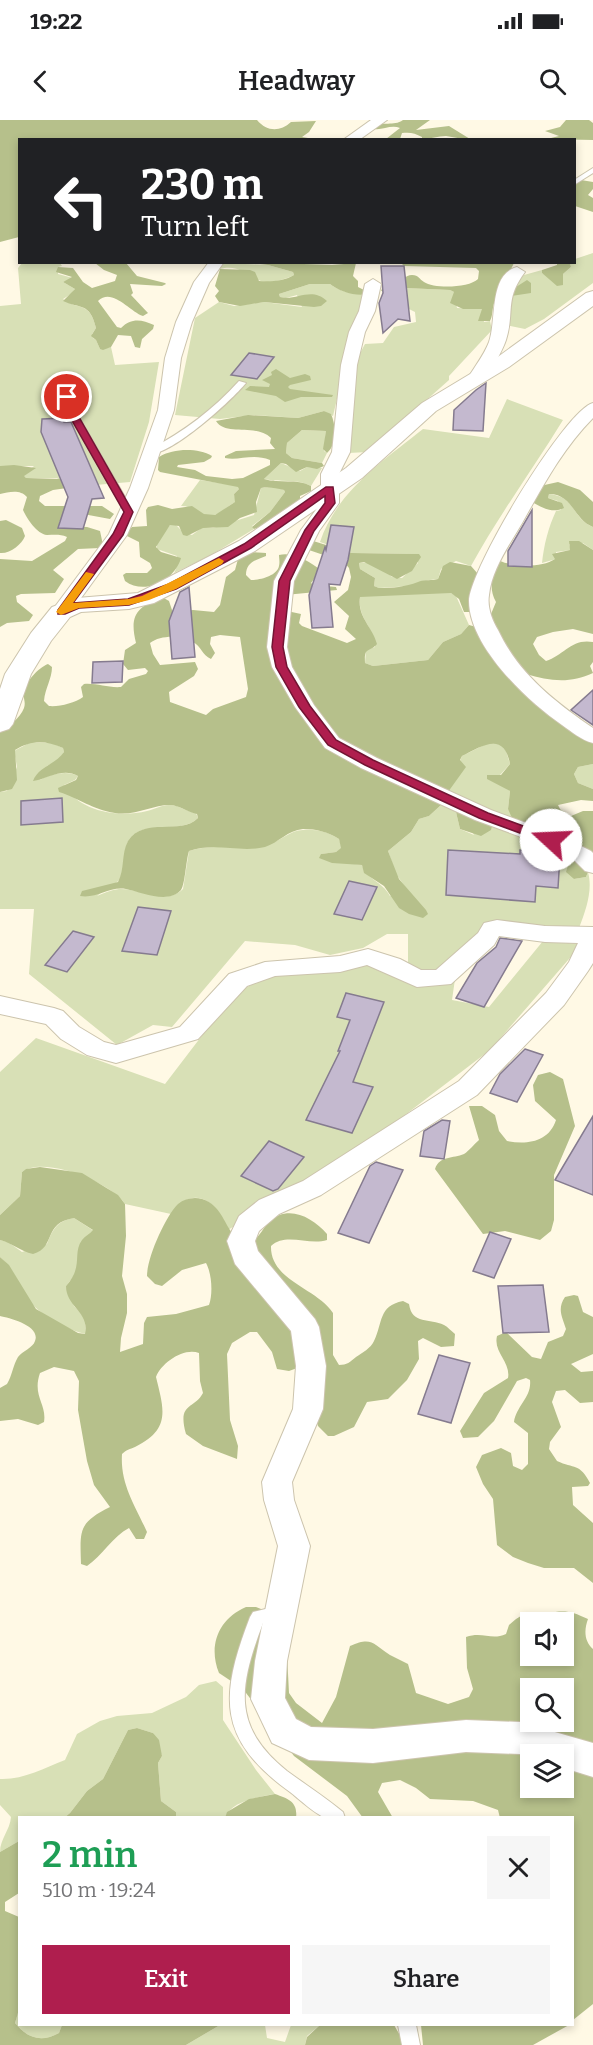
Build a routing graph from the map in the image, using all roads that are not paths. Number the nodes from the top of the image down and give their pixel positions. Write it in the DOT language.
graph roads {
  1 [pos="380,120"];
  2 [pos="352,138"];
  3 [pos="593,170"];
  4 [pos="576,182"];
  5 [pos="216,264"];
  6 [pos="517,272"];
  7 [pos="373,284"];
  8 [pos="593,297"];
  9 [pos="476,378"];
  10 [pos="242,383"];
  11 [pos="63,385"];
  12 [pos="593,408"];
  13 [pos="152,452"];
  14 [pos="329,489"];
  15 [pos="129,512"];
  16 [pos="61,612"];
  17 [pos="0,724"];
  18 [pos="593,737"];
  19 [pos="593,866"];
  20 [pos="593,936"];
  21 [pos="0,1005"];
  22 [pos="282,1613"];
  23 [pos="593,1760"];
  24 [pos="335,1816"];
  25 [pos="407,2026"];
  26 [pos="411,2045"];
  1 -- 2 [label="street"];
  3 -- 4 [label="lane"];
  5 -- 13 [label="street"];
  6 -- 9 [label="street"];
  7 -- 14 [label="street"];
  8 -- 9 [label="street"];
  9 -- 14 [label="street"];
  10 -- 13 [label="lane"];
  11 -- 15 [label="lane"];
  12 -- 18 [label="street"];
  13 -- 15 [label="street"];
  14 -- 16 [label="street"];
  14 -- 19 [label="street"];
  15 -- 16 [label="street"];
  16 -- 17 [label="street"];
  20 -- 21 [label="street"];
  20 -- 22 [label="street"];
  22 -- 23 [label="street"];
  22 -- 24 [label="lane"];
  25 -- 26 [label="lane"];
}
